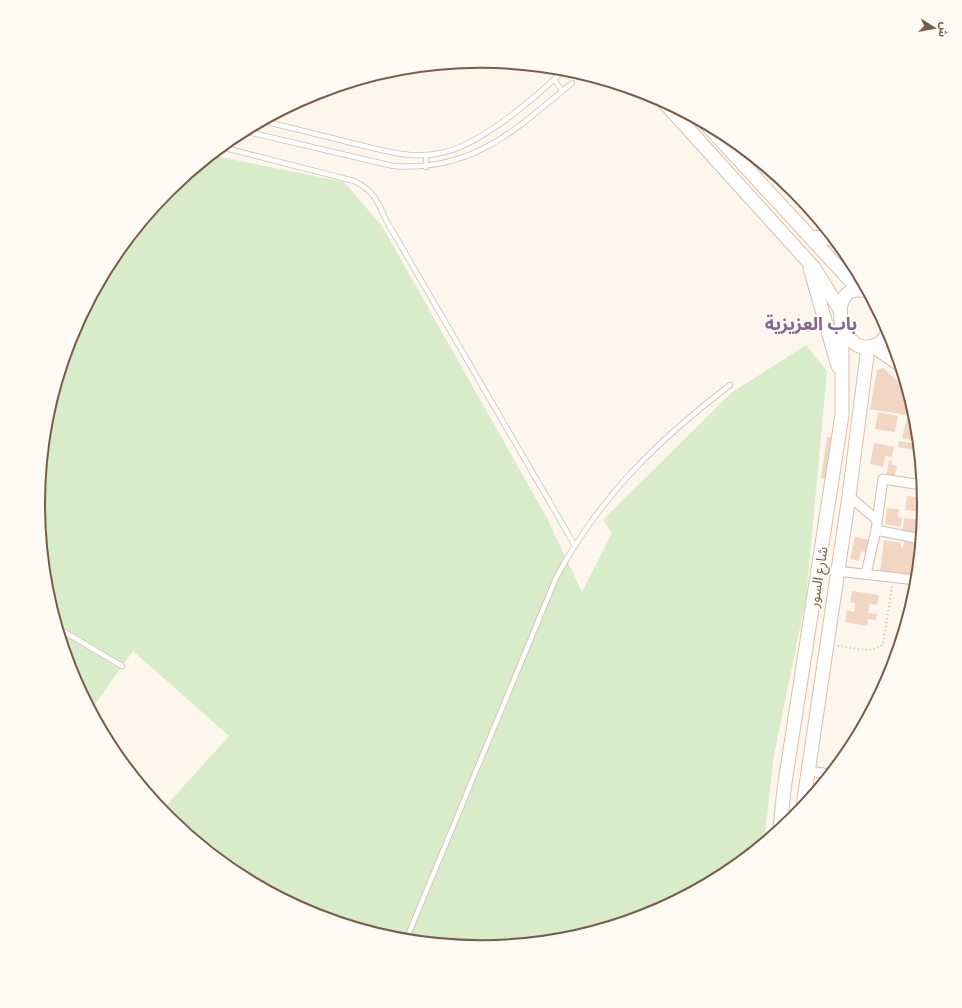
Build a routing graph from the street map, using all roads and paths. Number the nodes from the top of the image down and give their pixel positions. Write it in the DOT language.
graph roads {
  1 [pos="558,75"];
  2 [pos="554,79"];
  3 [pos="572,83"];
  4 [pos="562,91"];
  5 [pos="672,112"];
  6 [pos="270,123"];
  7 [pos="253,132"];
  8 [pos="721,139"];
  9 [pos="228,149"];
  10 [pos="426,155"];
  11 [pos="426,167"];
  12 [pos="811,236"];
  13 [pos="826,238"];
  14 [pos="807,260"];
  15 [pos="856,286"];
  16 [pos="839,308"];
  17 [pos="842,324"];
  18 [pos="884,338"];
  19 [pos="871,346"];
  20 [pos="892,360"];
  21 [pos="842,379"];
  22 [pos="730,385"];
  23 [pos="916,484"];
  24 [pos="849,496"];
  25 [pos="876,519"];
  26 [pos="876,530"];
  27 [pos="915,538"];
  28 [pos="574,544"];
  29 [pos="838,571"];
  30 [pos="866,574"];
  31 [pos="893,577"];
  32 [pos="910,579"];
  33 [pos="64,632"];
  34 [pos="827,644"];
  35 [pos="122,666"];
  36 [pos="809,771"];
  37 [pos="824,773"];
  38 [pos="805,795"];
  39 [pos="781,820"];
  40 [pos="409,934"];
  1 -- 2 [label="lane"];
  2 -- 4 [label="lane"];
  2 -- 10 [label="lane"];
  3 -- 4 [label="lane"];
  4 -- 11 [label="lane"];
  5 -- 14 [label="main road"];
  6 -- 10 [label="lane"];
  7 -- 11 [label="lane"];
  8 -- 12 [label="main road"];
  9 -- 28 [label="lane"];
  10 -- 11 [label="lane"];
  12 -- 13 [label="main road"];
  12 -- 15 [label="main road"];
  14 -- 16 [label="main road"];
  14 -- 21 [label="main road"];
  15 -- 16 [label="main road"];
  16 -- 17 [label="main road"];
  17 -- 19 [label="main road"];
  17 -- 21 [label="main road, شارع السور"];
  18 -- 19 [label="main road"];
  19 -- 20 [label="main road"];
  19 -- 24 [label="main road, شارع السور"];
  21 -- 39 [label="main road, شارع السور"];
  22 -- 28 [label="lane"];
  23 -- 25 [label="street"];
  24 -- 25 [label="street"];
  24 -- 29 [label="main road, شارع السور"];
  25 -- 26 [label="street"];
  26 -- 27 [label="street"];
  26 -- 30 [label="street"];
  28 -- 40 [label="lane"];
  29 -- 30 [label="street"];
  29 -- 34 [label="main road, شارع السور"];
  30 -- 31 [label="street"];
  31 -- 32 [label="street"];
  31 -- 34 [label="path"];
  33 -- 35 [label="lane"];
  34 -- 36 [label="main road, شارع السور"];
  36 -- 37 [label="street"];
  36 -- 38 [label="main road, شارع السور"];
}
